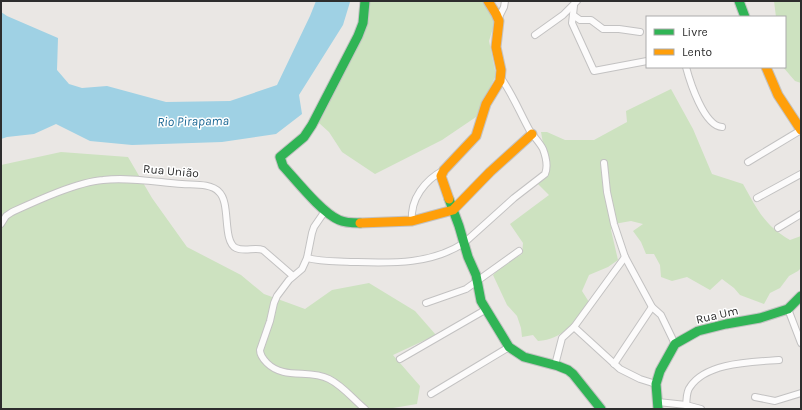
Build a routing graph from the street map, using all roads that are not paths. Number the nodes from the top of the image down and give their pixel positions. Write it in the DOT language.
graph roads {
  1 [pos="365,1"];
  2 [pos="488,1"];
  3 [pos="505,1"];
  4 [pos="739,1"];
  5 [pos="576,4"];
  6 [pos="573,15"];
  7 [pos="745,16"];
  8 [pos="498,19"];
  9 [pos="640,32"];
  10 [pos="535,35"];
  11 [pos="646,61"];
  12 [pos="686,68"];
  13 [pos="766,68"];
  14 [pos="501,78"];
  15 [pos="722,127"];
  16 [pos="801,130"];
  17 [pos="532,134"];
  18 [pos="748,162"];
  19 [pos="604,163"];
  20 [pos="444,170"];
  21 [pos="801,174"];
  22 [pos="758,198"];
  23 [pos="453,210"];
  24 [pos="325,212"];
  25 [pos="801,214"];
  26 [pos="412,221"];
  27 [pos="1,224"];
  28 [pos="778,228"];
  29 [pos="464,243"];
  30 [pos="519,251"];
  31 [pos="625,257"];
  32 [pos="307,258"];
  33 [pos="293,276"];
  34 [pos="478,280"];
  35 [pos="801,296"];
  36 [pos="426,303"];
  37 [pos="652,307"];
  38 [pos="788,309"];
  39 [pos="485,310"];
  40 [pos="574,327"];
  41 [pos="801,343"];
  42 [pos="675,344"];
  43 [pos="509,347"];
  44 [pos="400,358"];
  45 [pos="779,360"];
  46 [pos="614,364"];
  47 [pos="555,365"];
  48 [pos="656,384"];
  49 [pos="801,393"];
  50 [pos="431,394"];
  51 [pos="755,397"];
  52 [pos="658,405"];
  53 [pos="686,405"];
  54 [pos="365,409"];
  55 [pos="601,409"];
  56 [pos="701,409"];
  1 -- 24 [label="street"];
  2 -- 8 [label="street"];
  3 -- 8 [label="street"];
  4 -- 7 [label="street"];
  5 -- 6 [label="street"];
  5 -- 10 [label="street"];
  6 -- 9 [label="street"];
  6 -- 11 [label="street"];
  8 -- 14 [label="street"];
  12 -- 15 [label="street"];
  13 -- 16 [label="street"];
  14 -- 17 [label="street"];
  14 -- 20 [label="street"];
  16 -- 18 [label="street"];
  17 -- 23 [label="street"];
  17 -- 29 [label="street"];
  19 -- 31 [label="street"];
  20 -- 23 [label="street"];
  20 -- 26 [label="street"];
  21 -- 22 [label="street"];
  23 -- 26 [label="street"];
  23 -- 29 [label="street"];
  24 -- 26 [label="street"];
  24 -- 32 [label="street"];
  25 -- 28 [label="street"];
  27 -- 33 [label="street, Rua União"];
  29 -- 32 [label="street"];
  29 -- 34 [label="street"];
  30 -- 34 [label="street"];
  31 -- 37 [label="street"];
  31 -- 40 [label="street"];
  32 -- 33 [label="street"];
  33 -- 54 [label="street"];
  34 -- 36 [label="street"];
  34 -- 39 [label="street"];
  35 -- 38 [label="street"];
  37 -- 42 [label="street"];
  37 -- 46 [label="street"];
  38 -- 41 [label="street"];
  38 -- 42 [label="street, Rua Um"];
  39 -- 43 [label="street"];
  39 -- 44 [label="street"];
  40 -- 46 [label="street"];
  40 -- 47 [label="street"];
  42 -- 48 [label="street, Rua Um"];
  43 -- 47 [label="street"];
  43 -- 50 [label="street"];
  45 -- 53 [label="street"];
  46 -- 48 [label="street"];
  47 -- 55 [label="street"];
  48 -- 52 [label="street, Rua Um"];
  49 -- 51 [label="street"];
  52 -- 53 [label="street"];
  53 -- 56 [label="street"];
}
